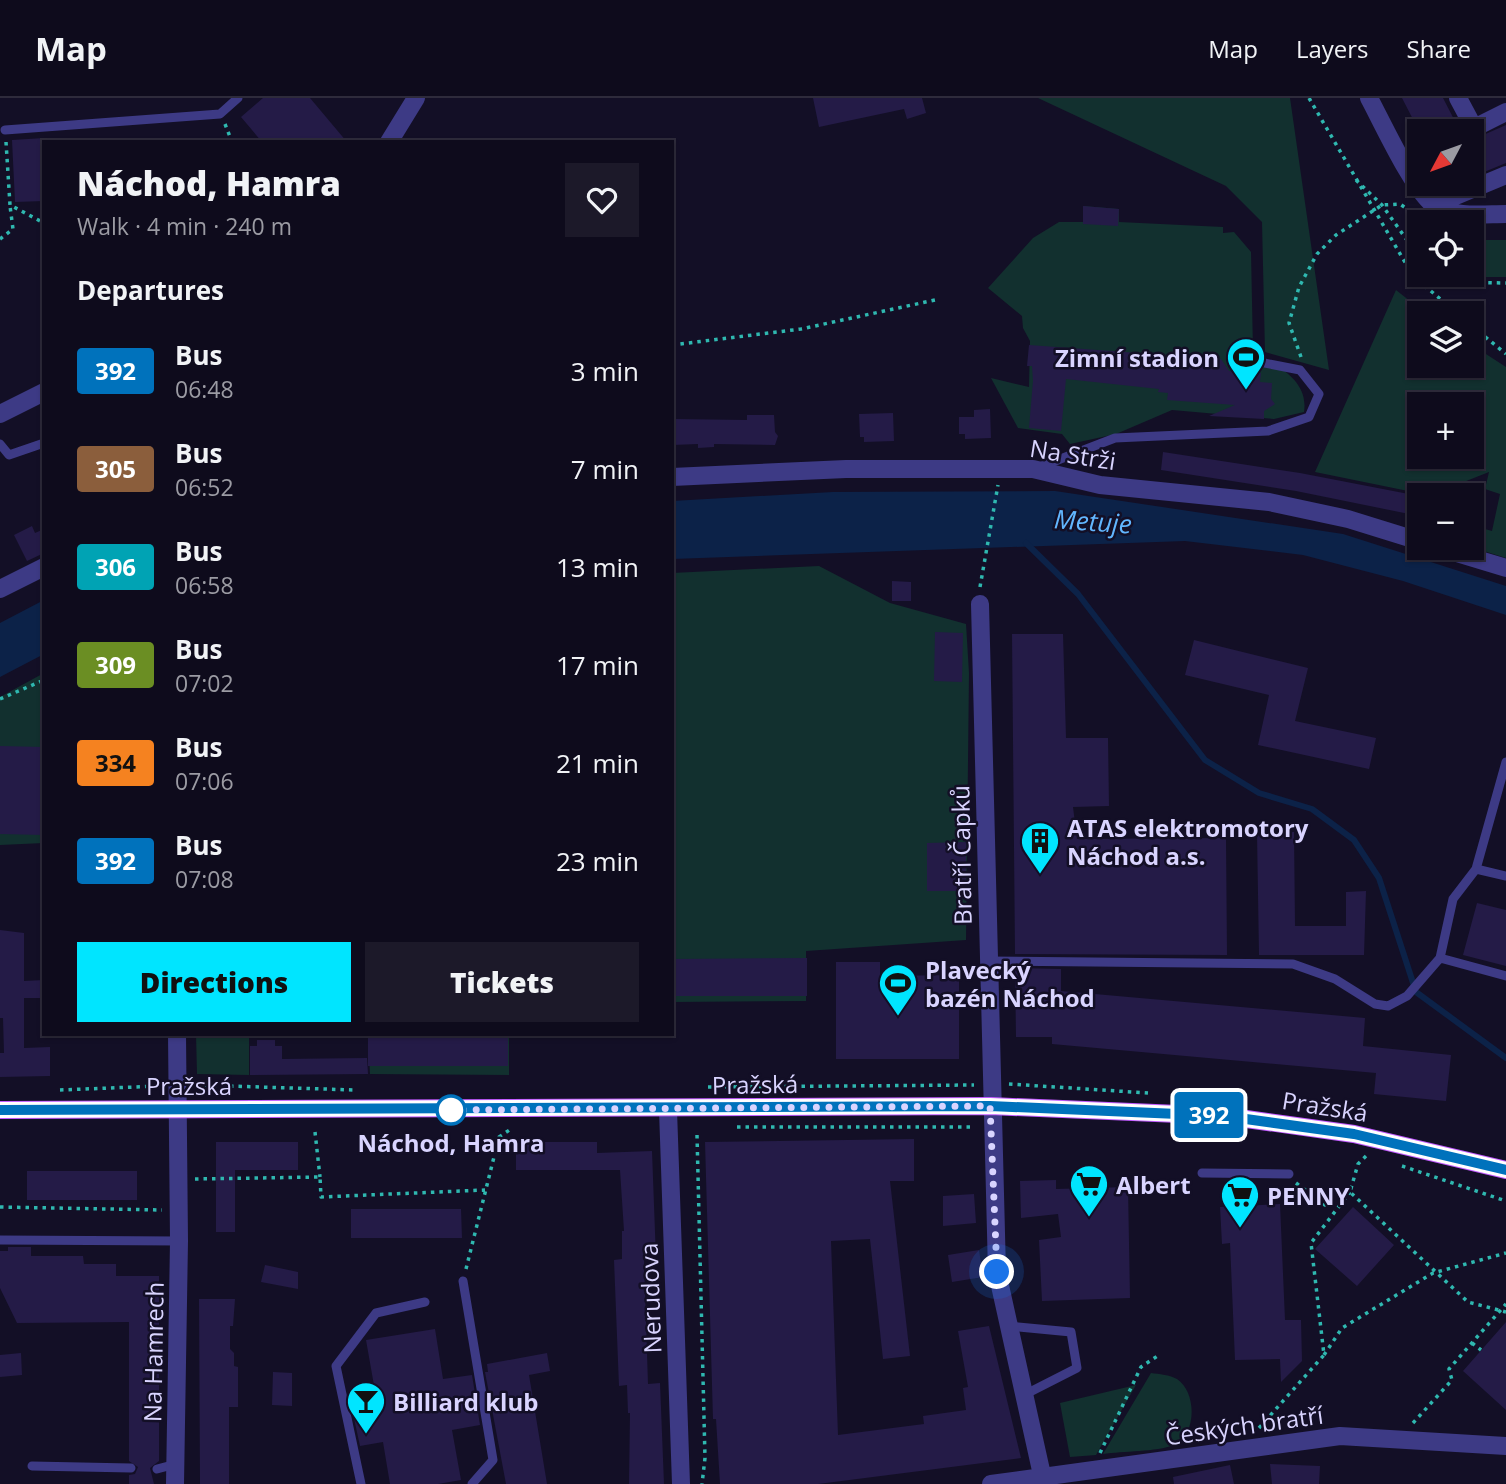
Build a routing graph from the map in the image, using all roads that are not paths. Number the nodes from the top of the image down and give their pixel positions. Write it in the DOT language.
graph roads {
  1 [pos="238,98"];
  2 [pos="416,98"];
  3 [pos="1369,98"];
  4 [pos="1458,98"];
  5 [pos="1506,112"];
  6 [pos="5,130"];
  7 [pos="390,140"];
  8 [pos="1506,175"];
  9 [pos="1434,205"];
  10 [pos="1506,214"];
  11 [pos="1244,359"];
  12 [pos="42,393"];
  13 [pos="0,414"];
  14 [pos="0,444"];
  15 [pos="42,444"];
  16 [pos="4,457"];
  17 [pos="1032,469"];
  18 [pos="674,477"];
  19 [pos="1407,537"];
  20 [pos="1480,560"];
  21 [pos="42,568"];
  22 [pos="1506,568"];
  23 [pos="0,589"];
  24 [pos="980,604"];
  25 [pos="1506,762"];
  26 [pos="1476,869"];
  27 [pos="1506,876"];
  28 [pos="988,961"];
  29 [pos="1437,962"];
  30 [pos="1506,976"];
  31 [pos="177,1036"];
  32 [pos="990,1106"];
  33 [pos="177,1109"];
  34 [pos="0,1110"];
  35 [pos="668,1110"];
  36 [pos="1506,1170"];
  37 [pos="1202,1173"];
  38 [pos="1289,1174"];
  39 [pos="0,1240"];
  40 [pos="179,1241"];
  41 [pos="463,1281"];
  42 [pos="425,1302"];
  43 [pos="1008,1326"];
  44 [pos="1023,1396"];
  45 [pos="1506,1446"];
  46 [pos="176,1464"];
  47 [pos="32,1466"];
  48 [pos="131,1468"];
  49 [pos="157,1469"];
  50 [pos="1043,1481"];
  51 [pos="175,1484"];
  52 [pos="361,1484"];
  53 [pos="472,1484"];
  54 [pos="681,1484"];
  55 [pos="991,1484"];
  1 -- 6 [label="lane"];
  2 -- 7 [label="street"];
  3 -- 9 [label="street"];
  4 -- 5 [label="street"];
  8 -- 9 [label="street"];
  9 -- 10 [label="street"];
  11 -- 17 [label="lane"];
  12 -- 13 [label="street"];
  14 -- 16 [label="lane"];
  15 -- 16 [label="lane"];
  17 -- 18 [label="street, Na Strži"];
  17 -- 19 [label="street, Na Strži"];
  20 -- 22 [label="street"];
  21 -- 23 [label="street"];
  24 -- 28 [label="street, Bratří Čapků"];
  25 -- 26 [label="lane"];
  26 -- 27 [label="lane"];
  26 -- 29 [label="lane"];
  28 -- 29 [label="lane"];
  28 -- 32 [label="street, Bratří Čapků"];
  29 -- 30 [label="lane"];
  31 -- 33 [label="street, Na Hamrech"];
  32 -- 35 [label="main road, Pražská"];
  32 -- 36 [label="main road, Pražská"];
  32 -- 43 [label="street, Bratří Čapků"];
  33 -- 34 [label="main road, Pražská"];
  33 -- 35 [label="main road, Pražská"];
  33 -- 40 [label="street, Na Hamrech"];
  35 -- 54 [label="street, Nerudova"];
  37 -- 38 [label="lane"];
  39 -- 40 [label="lane"];
  40 -- 46 [label="street, Na Hamrech"];
  41 -- 53 [label="lane"];
  42 -- 52 [label="lane"];
  43 -- 44 [label="street, Bratří Čapků"];
  43 -- 44 [label="lane"];
  44 -- 50 [label="street, Bratří Čapků"];
  45 -- 50 [label="street, Českých bratří"];
  46 -- 49 [label="lane"];
  46 -- 51 [label="street, Na Hamrech"];
  47 -- 48 [label="lane"];
  50 -- 55 [label="street, Českých bratří"];
}
